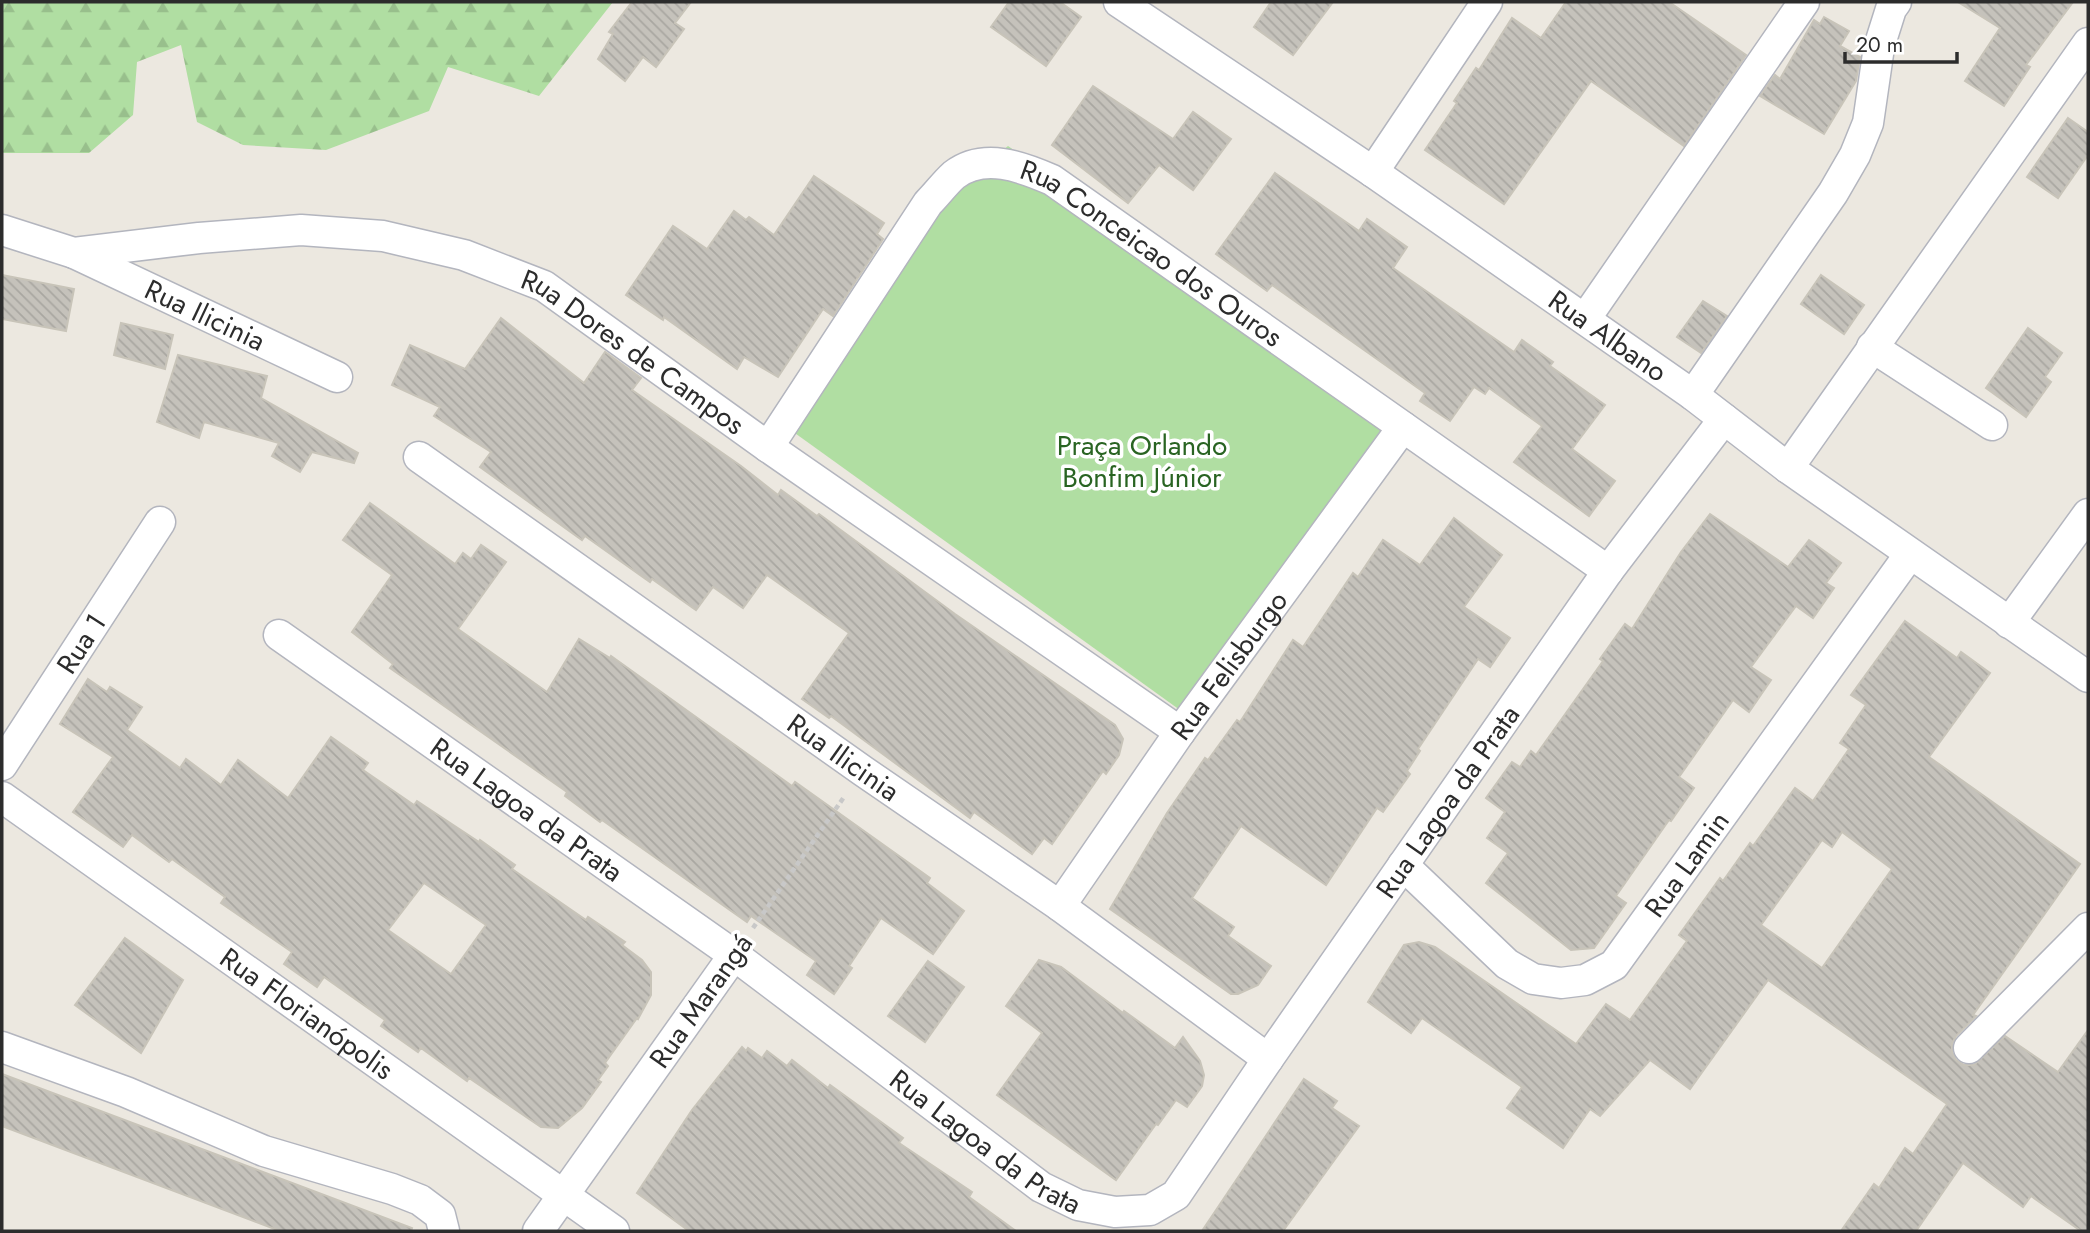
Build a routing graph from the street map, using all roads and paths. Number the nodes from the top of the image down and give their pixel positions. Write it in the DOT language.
graph roads {
  1 [pos="1119,2"];
  2 [pos="1487,2"];
  3 [pos="1804,2"];
  4 [pos="1896,2"];
  5 [pos="2088,43"];
  6 [pos="1373,172"];
  7 [pos="2,230"];
  8 [pos="74,253"];
  9 [pos="1585,319"];
  10 [pos="1872,347"];
  11 [pos="337,377"];
  12 [pos="1693,395"];
  13 [pos="1724,419"];
  14 [pos="1992,425"];
  15 [pos="1403,428"];
  16 [pos="768,447"];
  17 [pos="419,457"];
  18 [pos="1788,468"];
  19 [pos="2088,514"];
  20 [pos="160,522"];
  21 [pos="1910,554"];
  22 [pos="1608,571"];
  23 [pos="2009,623"];
  24 [pos="279,635"];
  25 [pos="2088,677"];
  26 [pos="1180,732"];
  27 [pos="2,765"];
  28 [pos="863,771"];
  29 [pos="2,797"];
  30 [pos="1404,865"];
  31 [pos="1060,905"];
  32 [pos="2088,928"];
  33 [pos="734,956"];
  34 [pos="2,1047"];
  35 [pos="1969,1048"];
  36 [pos="1268,1059"];
  37 [pos="564,1195"];
  38 [pos="444,1231"];
  39 [pos="538,1231"];
  40 [pos="614,1231"];
  1 -- 6 [label="street, Rua Albano"];
  2 -- 6 [label="street"];
  3 -- 9 [label="street"];
  4 -- 12 [label="street"];
  5 -- 10 [label="street"];
  6 -- 9 [label="street, Rua Albano"];
  7 -- 8 [label="street, Rua Dores de Campos"];
  8 -- 11 [label="street, Rua Ilicinia"];
  8 -- 16 [label="street, Rua Dores de Campos"];
  9 -- 12 [label="street, Rua Albano"];
  10 -- 14 [label="street"];
  10 -- 18 [label="street"];
  12 -- 13 [label="street, Rua Albano"];
  13 -- 18 [label="street, Rua Albano"];
  13 -- 22 [label="street, Rua Lagoa da Prata"];
  15 -- 16 [label="street, Rua Conceicao dos Ouros"];
  15 -- 22 [label="street, Rua Conceicao dos Ouros"];
  15 -- 26 [label="street, Rua Felisburgo"];
  16 -- 26 [label="street, Rua Dores de Campos"];
  17 -- 28 [label="street, Rua Ilicinia"];
  18 -- 21 [label="street, Rua Albano"];
  19 -- 23 [label="street"];
  20 -- 27 [label="street, Rua 1"];
  21 -- 23 [label="street, Rua Albano"];
  21 -- 30 [label="street, Rua Lamin"];
  22 -- 30 [label="street, Rua Lagoa da Prata"];
  23 -- 25 [label="street, Rua Albano"];
  24 -- 33 [label="street, Rua Lagoa da Prata"];
  26 -- 31 [label="street, Rua Felisburgo"];
  28 -- 31 [label="street, Rua Ilicinia"];
  28 -- 33 [label="path, Rua Marangá"];
  29 -- 37 [label="street, Rua Florianópolis"];
  30 -- 36 [label="street, Rua Lagoa da Prata"];
  31 -- 36 [label="street, Rua Ilicinia"];
  32 -- 35 [label="street"];
  33 -- 36 [label="street, Rua Lagoa da Prata"];
  33 -- 37 [label="street, Rua Marangá"];
  34 -- 38 [label="street"];
  37 -- 39 [label="street, Rua Marangá"];
  37 -- 40 [label="street, Rua Florianópolis"];
}
